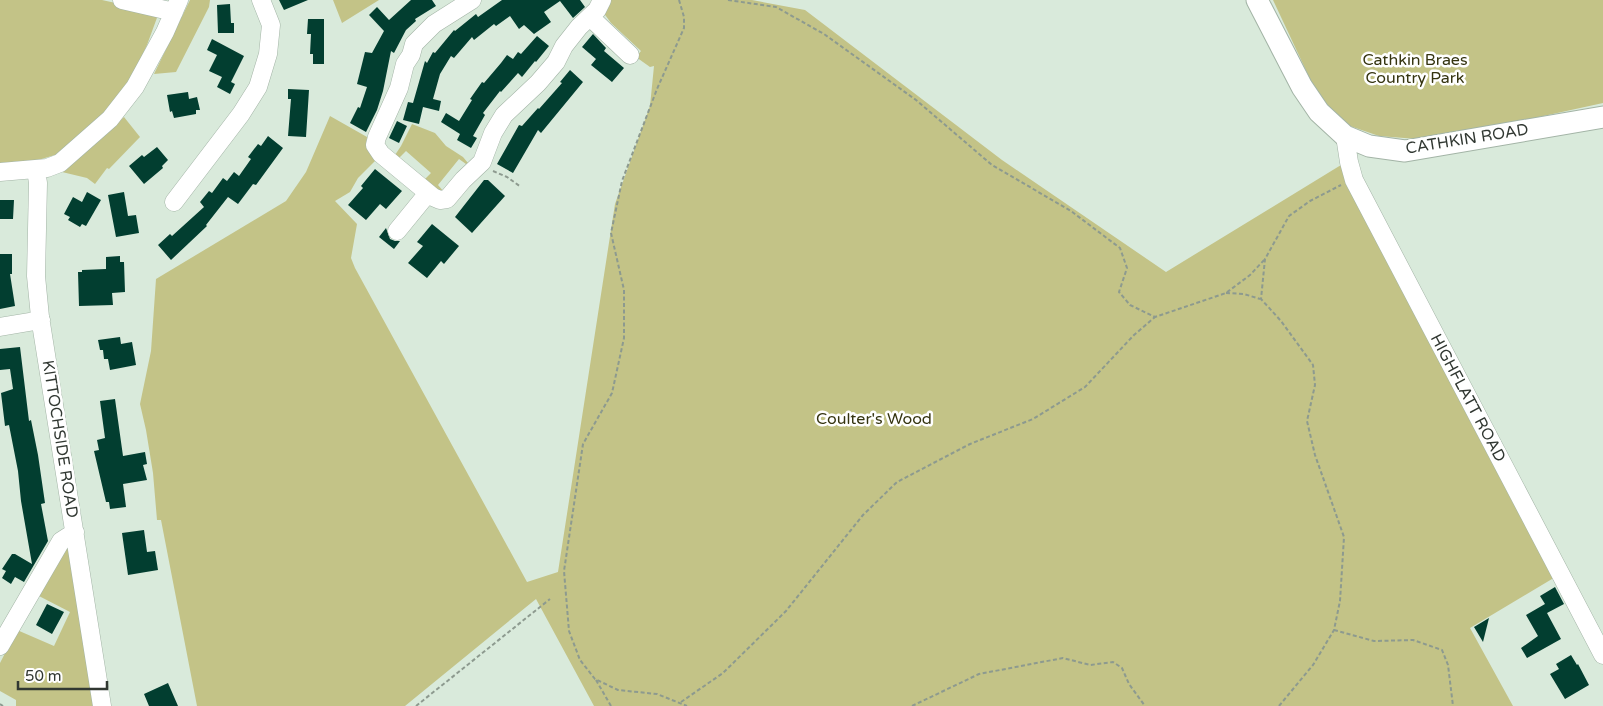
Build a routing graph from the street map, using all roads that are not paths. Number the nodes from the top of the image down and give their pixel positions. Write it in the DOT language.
graph roads {
  1 [pos="122,0"];
  2 [pos="261,0"];
  3 [pos="472,0"];
  4 [pos="602,0"];
  5 [pos="1257,0"];
  6 [pos="177,6"];
  7 [pos="590,17"];
  8 [pos="630,55"];
  9 [pos="1603,117"];
  10 [pos="1345,136"];
  11 [pos="36,170"];
  12 [pos="0,172"];
  13 [pos="428,193"];
  14 [pos="174,202"];
  15 [pos="397,231"];
  16 [pos="41,320"];
  17 [pos="0,327"];
  18 [pos="75,532"];
  19 [pos="0,646"];
  20 [pos="1603,656"];
  21 [pos="102,706"];
  1 -- 6 [label="street"];
  2 -- 14 [label="street"];
  3 -- 13 [label="street"];
  4 -- 7 [label="street"];
  5 -- 10 [label="main road, CATHKIN ROAD"];
  6 -- 11 [label="street"];
  7 -- 8 [label="street"];
  7 -- 13 [label="street"];
  9 -- 10 [label="main road, CATHKIN ROAD"];
  10 -- 20 [label="street, HIGHFLATT ROAD"];
  11 -- 12 [label="street"];
  11 -- 16 [label="street, KITTOCHSIDE ROAD"];
  13 -- 15 [label="street"];
  16 -- 17 [label="street"];
  16 -- 18 [label="street, KITTOCHSIDE ROAD"];
  18 -- 19 [label="street"];
  18 -- 21 [label="street, KITTOCHSIDE ROAD"];
}
